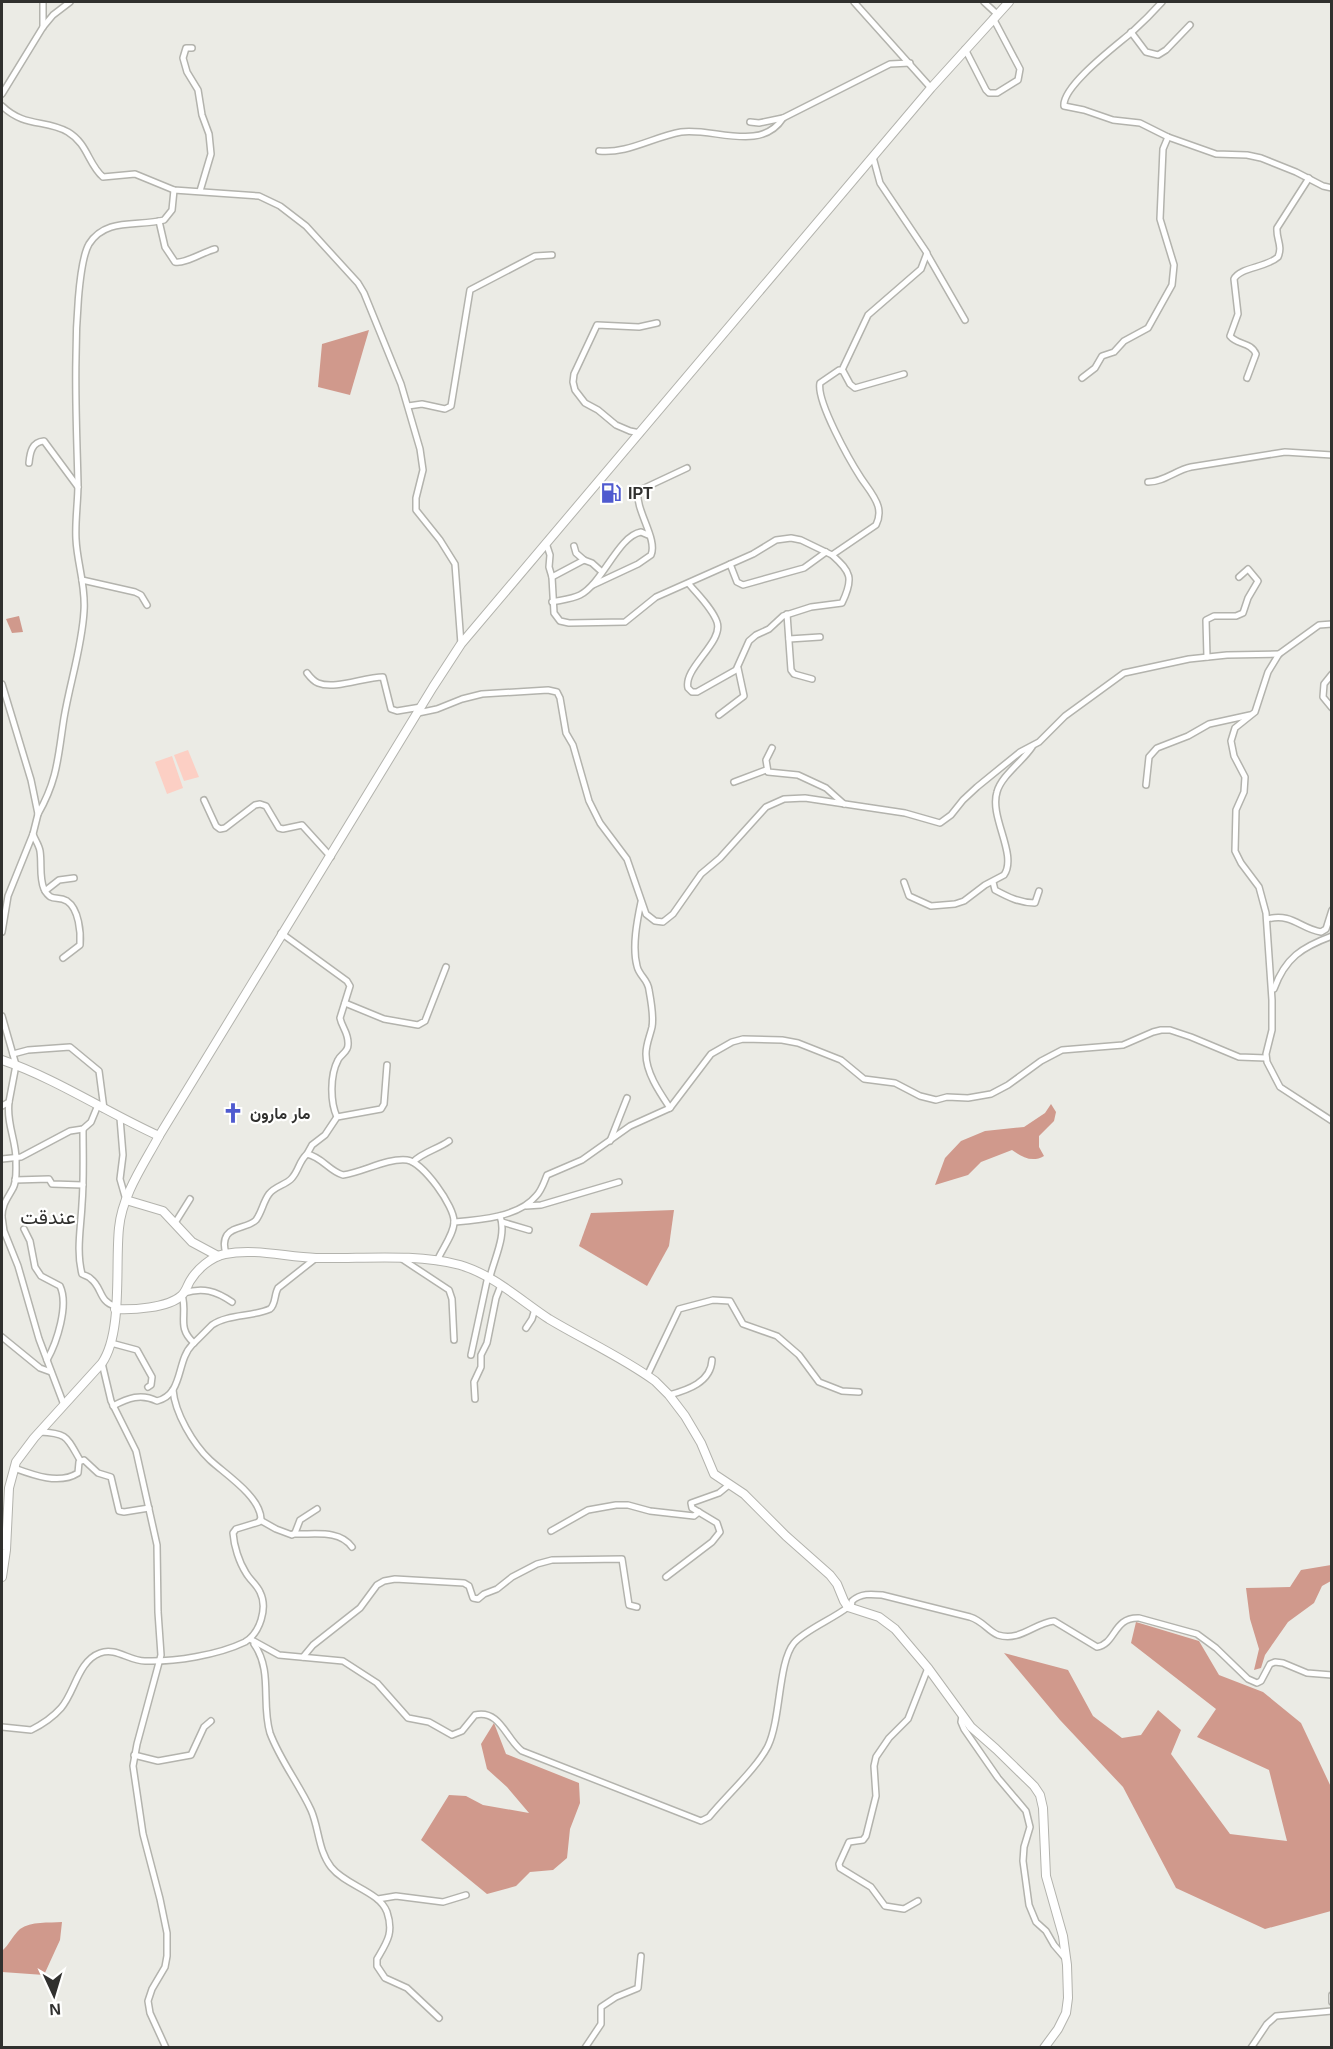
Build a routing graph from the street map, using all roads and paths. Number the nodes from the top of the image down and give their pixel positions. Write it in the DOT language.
graph roads {
  1 [pos="43,2"];
  2 [pos="70,2"];
  3 [pos="854,2"];
  4 [pos="984,2"];
  5 [pos="1009,2"];
  6 [pos="1162,2"];
  7 [pos="995,16"];
  8 [pos="1190,25"];
  9 [pos="43,27"];
  10 [pos="1131,33"];
  11 [pos="192,48"];
  12 [pos="964,49"];
  13 [pos="910,63"];
  14 [pos="931,88"];
  15 [pos="2,94"];
  16 [pos="2,106"];
  17 [pos="783,118"];
  18 [pos="750,122"];
  19 [pos="1168,137"];
  20 [pos="599,151"];
  21 [pos="873,158"];
  22 [pos="1308,178"];
  23 [pos="1332,188"];
  24 [pos="174,190"];
  25 [pos="200,191"];
  26 [pos="159,221"];
  27 [pos="215,249"];
  28 [pos="927,253"];
  29 [pos="552,255"];
  30 [pos="965,320"];
  31 [pos="657,322"];
  32 [pos="842,370"];
  33 [pos="904,374"];
  34 [pos="1083,378"];
  35 [pos="1247,378"];
  36 [pos="408,406"];
  37 [pos="640,433"];
  38 [pos="1332,455"];
  39 [pos="29,463"];
  40 [pos="687,468"];
  41 [pos="1148,482"];
  42 [pos="78,487"];
  43 [pos="648,535"];
  44 [pos="546,543"];
  45 [pos="574,546"];
  46 [pos="829,554"];
  47 [pos="584,560"];
  48 [pos="730,564"];
  49 [pos="602,572"];
  50 [pos="552,577"];
  51 [pos="1239,577"];
  52 [pos="82,580"];
  53 [pos="689,584"];
  54 [pos="593,585"];
  55 [pos="552,602"];
  56 [pos="147,605"];
  57 [pos="787,614"];
  58 [pos="1332,624"];
  59 [pos="820,637"];
  60 [pos="789,639"];
  61 [pos="461,644"];
  62 [pos="1279,654"];
  63 [pos="1207,657"];
  64 [pos="738,668"];
  65 [pos="307,673"];
  66 [pos="1332,674"];
  67 [pos="812,679"];
  68 [pos="2,684"];
  69 [pos="1332,708"];
  70 [pos="420,710"];
  71 [pos="719,715"];
  72 [pos="1252,715"];
  73 [pos="1033,745"];
  74 [pos="771,748"];
  75 [pos="766,770"];
  76 [pos="734,782"];
  77 [pos="1146,785"];
  78 [pos="204,800"];
  79 [pos="845,805"];
  80 [pos="38,814"];
  81 [pos="33,834"];
  82 [pos="331,857"];
  83 [pos="74,878"];
  84 [pos="904,882"];
  85 [pos="993,882"];
  86 [pos="45,891"];
  87 [pos="1038,891"];
  88 [pos="641,902"];
  89 [pos="1332,909"];
  90 [pos="1266,919"];
  91 [pos="1329,929"];
  92 [pos="2,932"];
  93 [pos="281,933"];
  94 [pos="1332,936"];
  95 [pos="63,958"];
  96 [pos="446,967"];
  97 [pos="1272,994"];
  98 [pos="345,1003"];
  99 [pos="2,1016"];
  100 [pos="12,1053"];
  101 [pos="1266,1058"];
  102 [pos="2,1060"];
  103 [pos="16,1065"];
  104 [pos="387,1065"];
  105 [pos="627,1098"];
  106 [pos="9,1102"];
  107 [pos="2,1106"];
  108 [pos="101,1107"];
  109 [pos="670,1108"];
  110 [pos="337,1117"];
  111 [pos="120,1118"];
  112 [pos="1332,1121"];
  113 [pos="83,1129"];
  114 [pos="159,1136"];
  115 [pos="449,1141"];
  116 [pos="610,1142"];
  117 [pos="307,1154"];
  118 [pos="2,1159"];
  119 [pos="16,1159"];
  120 [pos="413,1162"];
  121 [pos="15,1180"];
  122 [pos="620,1182"];
  123 [pos="83,1185"];
  124 [pos="190,1199"];
  125 [pos="126,1200"];
  126 [pos="524,1206"];
  127 [pos="2,1216"];
  128 [pos="501,1219"];
  129 [pos="2,1222"];
  130 [pos="454,1222"];
  131 [pos="176,1223"];
  132 [pos="24,1229"];
  133 [pos="529,1230"];
  134 [pos="222,1255"];
  135 [pos="316,1258"];
  136 [pos="402,1259"];
  137 [pos="437,1261"];
  138 [pos="489,1277"];
  139 [pos="501,1285"];
  140 [pos="183,1294"];
  141 [pos="232,1302"];
  142 [pos="115,1308"];
  143 [pos="535,1309"];
  144 [pos="526,1328"];
  145 [pos="2,1337"];
  146 [pos="454,1340"];
  147 [pos="194,1343"];
  148 [pos="111,1344"];
  149 [pos="471,1355"];
  150 [pos="47,1360"];
  151 [pos="712,1360"];
  152 [pos="102,1364"];
  153 [pos="51,1372"];
  154 [pos="647,1376"];
  155 [pos="148,1388"];
  156 [pos="173,1390"];
  157 [pos="859,1392"];
  158 [pos="669,1395"];
  159 [pos="474,1399"];
  160 [pos="64,1406"];
  161 [pos="113,1406"];
  162 [pos="40,1432"];
  163 [pos="80,1460"];
  164 [pos="14,1468"];
  165 [pos="730,1484"];
  166 [pos="149,1508"];
  167 [pos="316,1509"];
  168 [pos="699,1512"];
  169 [pos="260,1520"];
  170 [pos="550,1531"];
  171 [pos="293,1534"];
  172 [pos="352,1547"];
  173 [pos="2,1577"];
  174 [pos="666,1577"];
  175 [pos="636,1607"];
  176 [pos="850,1608"];
  177 [pos="251,1640"];
  178 [pos="303,1657"];
  179 [pos="161,1660"];
  180 [pos="928,1668"];
  181 [pos="1332,1675"];
  182 [pos="962,1716"];
  183 [pos="211,1721"];
  184 [pos="2,1727"];
  185 [pos="134,1755"];
  186 [pos="466,1895"];
  187 [pos="378,1899"];
  188 [pos="918,1901"];
  189 [pos="640,1956"];
  190 [pos="1066,1960"];
  191 [pos="1332,1995"];
  192 [pos="1332,2002"];
  193 [pos="1332,2011"];
  194 [pos="439,2018"];
  195 [pos="166,2048"];
  196 [pos="585,2048"];
  197 [pos="1044,2048"];
  198 [pos="1251,2048"];
  1 -- 9 [label="street"];
  2 -- 9 [label="street"];
  3 -- 13 [label="street"];
  4 -- 7 [label="street"];
  5 -- 7 [label="main road"];
  6 -- 10 [label="street"];
  7 -- 12 [label="main road"];
  7 -- 12 [label="street"];
  8 -- 10 [label="street"];
  9 -- 15 [label="street"];
  10 -- 19 [label="street"];
  11 -- 25 [label="street"];
  12 -- 14 [label="main road"];
  13 -- 14 [label="street"];
  13 -- 17 [label="street"];
  14 -- 21 [label="main road"];
  16 -- 24 [label="street"];
  17 -- 18 [label="street"];
  17 -- 20 [label="street"];
  19 -- 22 [label="street"];
  19 -- 34 [label="street"];
  21 -- 28 [label="street"];
  21 -- 37 [label="main road"];
  22 -- 23 [label="street"];
  22 -- 35 [label="street"];
  24 -- 25 [label="street"];
  24 -- 26 [label="street"];
  25 -- 36 [label="street"];
  26 -- 27 [label="street"];
  26 -- 42 [label="street"];
  28 -- 30 [label="street"];
  28 -- 32 [label="street"];
  29 -- 36 [label="street"];
  31 -- 37 [label="street"];
  32 -- 33 [label="street"];
  32 -- 46 [label="street"];
  36 -- 61 [label="street"];
  37 -- 44 [label="main road"];
  38 -- 41 [label="street"];
  39 -- 42 [label="street"];
  40 -- 43 [label="street"];
  42 -- 52 [label="street"];
  43 -- 49 [label="street"];
  43 -- 54 [label="street"];
  44 -- 50 [label="street"];
  44 -- 61 [label="main road"];
  45 -- 47 [label="street"];
  46 -- 48 [label="street"];
  46 -- 48 [label="street"];
  46 -- 57 [label="street"];
  47 -- 49 [label="street"];
  47 -- 50 [label="street"];
  48 -- 53 [label="street"];
  49 -- 54 [label="street"];
  50 -- 55 [label="street"];
  51 -- 63 [label="street"];
  52 -- 56 [label="street"];
  52 -- 80 [label="street"];
  53 -- 55 [label="street"];
  53 -- 64 [label="street"];
  54 -- 55 [label="street"];
  57 -- 60 [label="street"];
  57 -- 64 [label="street"];
  58 -- 62 [label="street"];
  59 -- 60 [label="street"];
  60 -- 67 [label="street"];
  61 -- 70 [label="main road"];
  62 -- 63 [label="street"];
  62 -- 72 [label="street"];
  63 -- 73 [label="street"];
  64 -- 71 [label="street"];
  65 -- 70 [label="street"];
  66 -- 69 [label="street"];
  68 -- 80 [label="street"];
  70 -- 82 [label="main road"];
  70 -- 88 [label="street"];
  72 -- 77 [label="street"];
  72 -- 90 [label="street"];
  73 -- 79 [label="street"];
  73 -- 85 [label="street"];
  74 -- 75 [label="street"];
  75 -- 76 [label="street"];
  75 -- 79 [label="street"];
  78 -- 82 [label="street"];
  79 -- 88 [label="street"];
  80 -- 81 [label="street"];
  81 -- 86 [label="street"];
  81 -- 92 [label="street"];
  82 -- 93 [label="main road"];
  83 -- 86 [label="street"];
  84 -- 85 [label="street"];
  85 -- 87 [label="street"];
  86 -- 95 [label="street"];
  88 -- 109 [label="street"];
  89 -- 91 [label="street"];
  90 -- 91 [label="street"];
  90 -- 97 [label="street"];
  93 -- 98 [label="street"];
  93 -- 114 [label="main road"];
  94 -- 97 [label="street"];
  96 -- 98 [label="street"];
  97 -- 101 [label="street"];
  98 -- 110 [label="street"];
  99 -- 100 [label="street"];
  100 -- 103 [label="street"];
  100 -- 108 [label="street"];
  101 -- 109 [label="street"];
  101 -- 112 [label="street"];
  102 -- 103 [label="main road"];
  103 -- 106 [label="street"];
  103 -- 108 [label="main road"];
  104 -- 110 [label="street"];
  105 -- 116 [label="street"];
  106 -- 107 [label="street"];
  106 -- 119 [label="street"];
  108 -- 111 [label="main road"];
  108 -- 113 [label="street"];
  109 -- 116 [label="street"];
  110 -- 117 [label="street"];
  111 -- 114 [label="main road"];
  111 -- 125 [label="street"];
  113 -- 119 [label="street"];
  113 -- 123 [label="street"];
  114 -- 125 [label="main road"];
  115 -- 120 [label="street"];
  116 -- 126 [label="street"];
  117 -- 120 [label="street"];
  117 -- 134 [label="street"];
  118 -- 119 [label="street"];
  119 -- 121 [label="street"];
  120 -- 130 [label="street"];
  121 -- 123 [label="street"];
  121 -- 127 [label="street"];
  122 -- 126 [label="street"];
  123 -- 142 [label="street"];
  124 -- 131 [label="street"];
  125 -- 131 [label="main road"];
  125 -- 142 [label="main road"];
  126 -- 128 [label="street"];
  127 -- 129 [label="street"];
  128 -- 130 [label="street"];
  128 -- 133 [label="street"];
  128 -- 138 [label="street"];
  129 -- 150 [label="street"];
  130 -- 137 [label="street"];
  131 -- 134 [label="main road"];
  132 -- 150 [label="street"];
  134 -- 135 [label="main road"];
  134 -- 140 [label="main road"];
  135 -- 136 [label="main road"];
  135 -- 147 [label="street"];
  136 -- 137 [label="main road"];
  136 -- 146 [label="street"];
  137 -- 138 [label="main road"];
  138 -- 139 [label="main road"];
  138 -- 149 [label="street"];
  139 -- 143 [label="main road"];
  139 -- 159 [label="street"];
  140 -- 141 [label="street"];
  140 -- 142 [label="main road"];
  140 -- 147 [label="street"];
  142 -- 148 [label="main road"];
  143 -- 144 [label="street"];
  143 -- 154 [label="main road"];
  145 -- 153 [label="street"];
  147 -- 156 [label="street"];
  148 -- 152 [label="main road"];
  148 -- 155 [label="street"];
  150 -- 153 [label="street"];
  151 -- 158 [label="street"];
  152 -- 160 [label="main road"];
  152 -- 161 [label="street"];
  153 -- 160 [label="street"];
  154 -- 157 [label="street"];
  154 -- 158 [label="main road"];
  156 -- 161 [label="street"];
  156 -- 169 [label="street"];
  158 -- 165 [label="main road"];
  160 -- 162 [label="main road"];
  161 -- 166 [label="street"];
  162 -- 163 [label="street"];
  162 -- 164 [label="main road"];
  163 -- 164 [label="street"];
  163 -- 166 [label="street"];
  164 -- 173 [label="main road"];
  165 -- 168 [label="street"];
  165 -- 176 [label="main road"];
  166 -- 179 [label="street"];
  167 -- 171 [label="street"];
  168 -- 170 [label="street"];
  168 -- 174 [label="street"];
  169 -- 171 [label="street"];
  169 -- 177 [label="street"];
  171 -- 172 [label="street"];
  175 -- 178 [label="street"];
  176 -- 178 [label="street"];
  176 -- 180 [label="main road"];
  176 -- 181 [label="street"];
  177 -- 178 [label="street"];
  177 -- 179 [label="street"];
  177 -- 187 [label="street"];
  179 -- 184 [label="street"];
  179 -- 185 [label="street"];
  180 -- 182 [label="main road"];
  180 -- 188 [label="street"];
  182 -- 190 [label="main road"];
  182 -- 190 [label="street"];
  183 -- 185 [label="street"];
  185 -- 195 [label="street"];
  186 -- 187 [label="street"];
  187 -- 194 [label="street"];
  189 -- 196 [label="street"];
  190 -- 197 [label="main road"];
  191 -- 192 [label="street"];
  193 -- 198 [label="street"];
}
